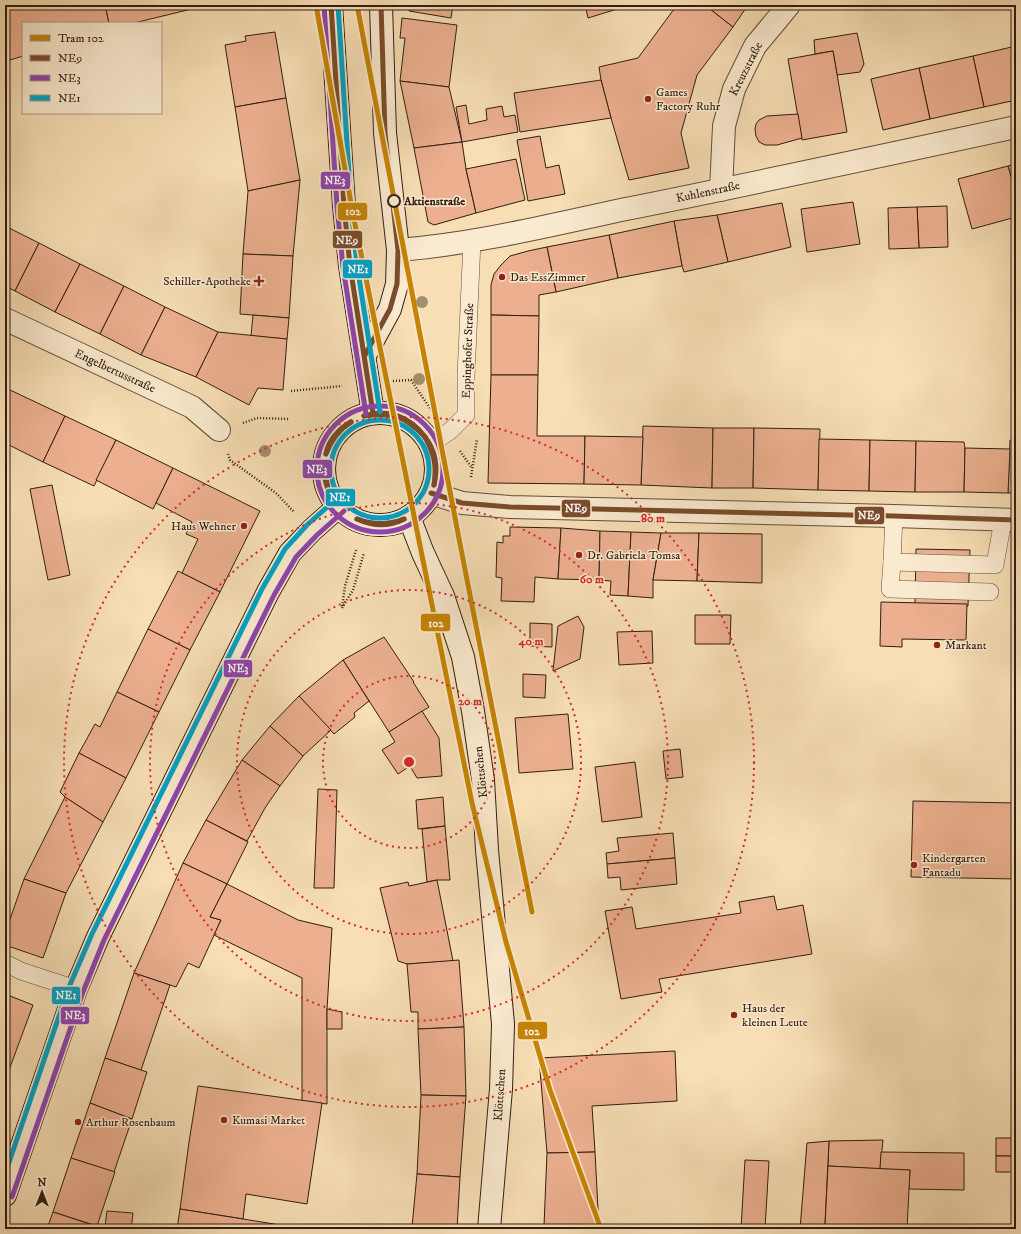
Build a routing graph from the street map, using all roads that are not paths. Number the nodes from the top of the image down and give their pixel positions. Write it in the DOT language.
graph roads {
  1 [pos="331,5"];
  2 [pos="381,5"];
  3 [pos="789,5"];
  4 [pos="1016,127"];
  5 [pos="721,190"];
  6 [pos="472,241"];
  7 [pos="398,250"];
  8 [pos="5,319"];
  9 [pos="365,355"];
  10 [pos="373,413"];
  11 [pos="219,430"];
  12 [pos="439,439"];
  13 [pos="431,493"];
  14 [pos="339,506"];
  15 [pos="894,516"];
  16 [pos="409,517"];
  17 [pos="1010,520"];
  18 [pos="892,562"];
  19 [pos="990,592"];
  20 [pos="5,963"];
  21 [pos="76,989"];
  22 [pos="5,1195"];
  23 [pos="490,1229"];
  1 -- 9 [label="main road"];
  2 -- 7 [label="main road"];
  3 -- 5 [label="main road, Kreuzstraße"];
  4 -- 5 [label="main road, Kuhlenstraße"];
  5 -- 6 [label="main road, Kuhlenstraße"];
  6 -- 7 [label="main road, Kuhlenstraße"];
  6 -- 12 [label="lane, Eppinghofer Straße"];
  7 -- 9 [label="main road"];
  8 -- 11 [label="main road, Engelbertusstraße"];
  9 -- 10 [label="main road"];
  10 -- 12 [label="main road"];
  10 -- 14 [label="main road"];
  12 -- 13 [label="main road"];
  13 -- 15 [label="main road"];
  13 -- 16 [label="main road"];
  14 -- 16 [label="main road"];
  14 -- 21 [label="main road"];
  15 -- 17 [label="main road"];
  15 -- 18 [label="lane"];
  16 -- 23 [label="main road, Klöttschen"];
  17 -- 18 [label="lane"];
  18 -- 19 [label="lane"];
  20 -- 21 [label="lane"];
  21 -- 22 [label="main road"];
}
